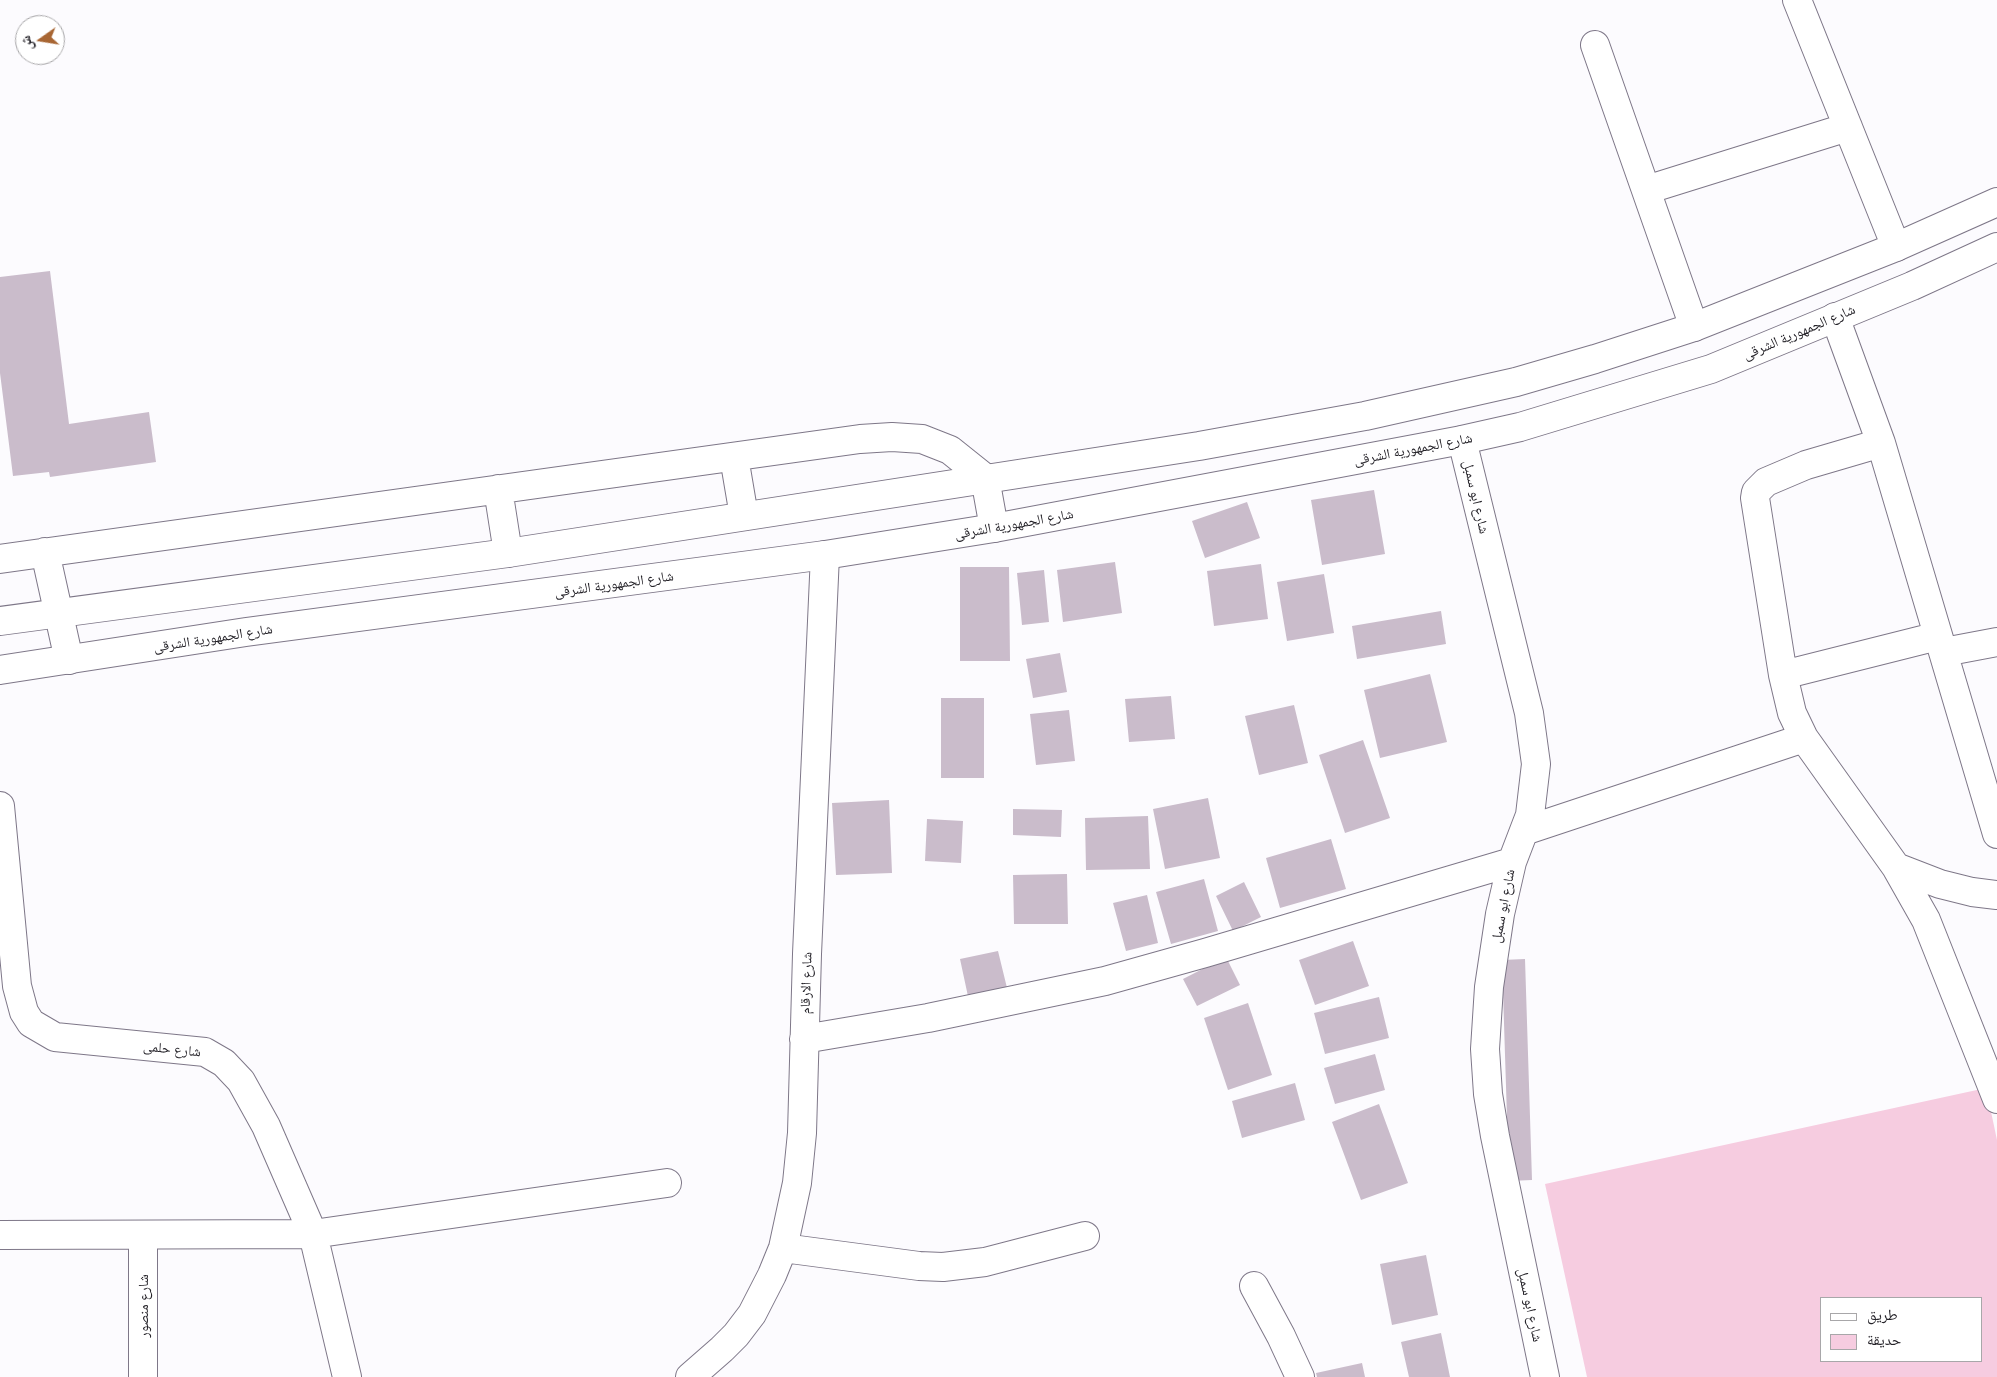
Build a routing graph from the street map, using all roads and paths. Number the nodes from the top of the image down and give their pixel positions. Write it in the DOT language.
graph roads {
  1 [pos="1797,0"];
  2 [pos="1594,45"];
  3 [pos="1848,127"];
  4 [pos="1646,190"];
  5 [pos="1997,202"];
  6 [pos="1896,247"];
  7 [pos="1997,247"];
  8 [pos="1845,267"];
  9 [pos="1862,306"];
  10 [pos="1836,318"];
  11 [pos="1694,327"];
  12 [pos="1462,440"];
  13 [pos="1881,443"];
  14 [pos="734,457"];
  15 [pos="985,478"];
  16 [pos="498,489"];
  17 [pos="744,516"];
  18 [pos="994,528"];
  19 [pos="46,552"];
  20 [pos="508,553"];
  21 [pos="825,555"];
  22 [pos="0,559"];
  23 [pos="59,613"];
  24 [pos="0,621"];
  25 [pos="1997,642"];
  26 [pos="1941,644"];
  27 [pos="69,660"];
  28 [pos="0,670"];
  29 [pos="1783,675"];
  30 [pos="1804,738"];
  31 [pos="0,806"];
  32 [pos="1524,831"];
  33 [pos="1997,834"];
  34 [pos="1512,862"];
  35 [pos="1896,867"];
  36 [pos="1997,894"];
  37 [pos="804,1039"];
  38 [pos="1997,1099"];
  39 [pos="667,1183"];
  40 [pos="313,1234"];
  41 [pos="143,1235"];
  42 [pos="0,1236"];
  43 [pos="1086,1236"];
  44 [pos="782,1248"];
  45 [pos="1254,1286"];
  46 [pos="143,1377"];
  47 [pos="347,1377"];
  48 [pos="690,1377"];
  49 [pos="1300,1377"];
  50 [pos="1545,1377"];
  1 -- 3 [label="street"];
  2 -- 4 [label="street"];
  3 -- 4 [label="street"];
  3 -- 6 [label="street"];
  4 -- 11 [label="street"];
  5 -- 6 [label="street"];
  6 -- 8 [label="street"];
  7 -- 9 [label="street, شارع الجمهورية الشرقى"];
  8 -- 9 [label="street"];
  8 -- 11 [label="street"];
  9 -- 10 [label="street, شارع الجمهورية الشرقى"];
  10 -- 12 [label="street, شارع الجمهورية الشرقى"];
  10 -- 13 [label="street"];
  11 -- 15 [label="street"];
  12 -- 18 [label="street, شارع الجمهورية الشرقى"];
  12 -- 32 [label="street, شارع ابو سمبل"];
  13 -- 26 [label="street"];
  13 -- 29 [label="street"];
  14 -- 15 [label="street"];
  14 -- 16 [label="street"];
  14 -- 17 [label="street"];
  15 -- 17 [label="street"];
  15 -- 18 [label="street"];
  16 -- 19 [label="street"];
  16 -- 20 [label="street"];
  17 -- 20 [label="street"];
  18 -- 21 [label="street, شارع الجمهورية الشرقى"];
  19 -- 22 [label="street"];
  19 -- 23 [label="street"];
  20 -- 23 [label="street"];
  21 -- 27 [label="street, شارع الجمهورية الشرقى"];
  21 -- 37 [label="street, شارع الارقام"];
  23 -- 24 [label="street"];
  23 -- 27 [label="street"];
  25 -- 26 [label="street"];
  26 -- 29 [label="street"];
  26 -- 33 [label="street"];
  27 -- 28 [label="street, شارع الجمهورية الشرقى"];
  29 -- 30 [label="street"];
  30 -- 32 [label="street"];
  30 -- 35 [label="street"];
  31 -- 40 [label="street, شارع حلمى"];
  32 -- 34 [label="street, شارع ابو سمبل"];
  34 -- 37 [label="street"];
  34 -- 50 [label="street, شارع ابو سمبل"];
  35 -- 36 [label="street"];
  35 -- 38 [label="street"];
  37 -- 44 [label="street, شارع الارقام"];
  39 -- 40 [label="street"];
  40 -- 41 [label="street"];
  40 -- 47 [label="street, شارع حلمى"];
  41 -- 42 [label="street"];
  41 -- 46 [label="street, شارع منصور"];
  43 -- 44 [label="street"];
  44 -- 48 [label="street, شارع الارقام"];
  45 -- 49 [label="street"];
}
